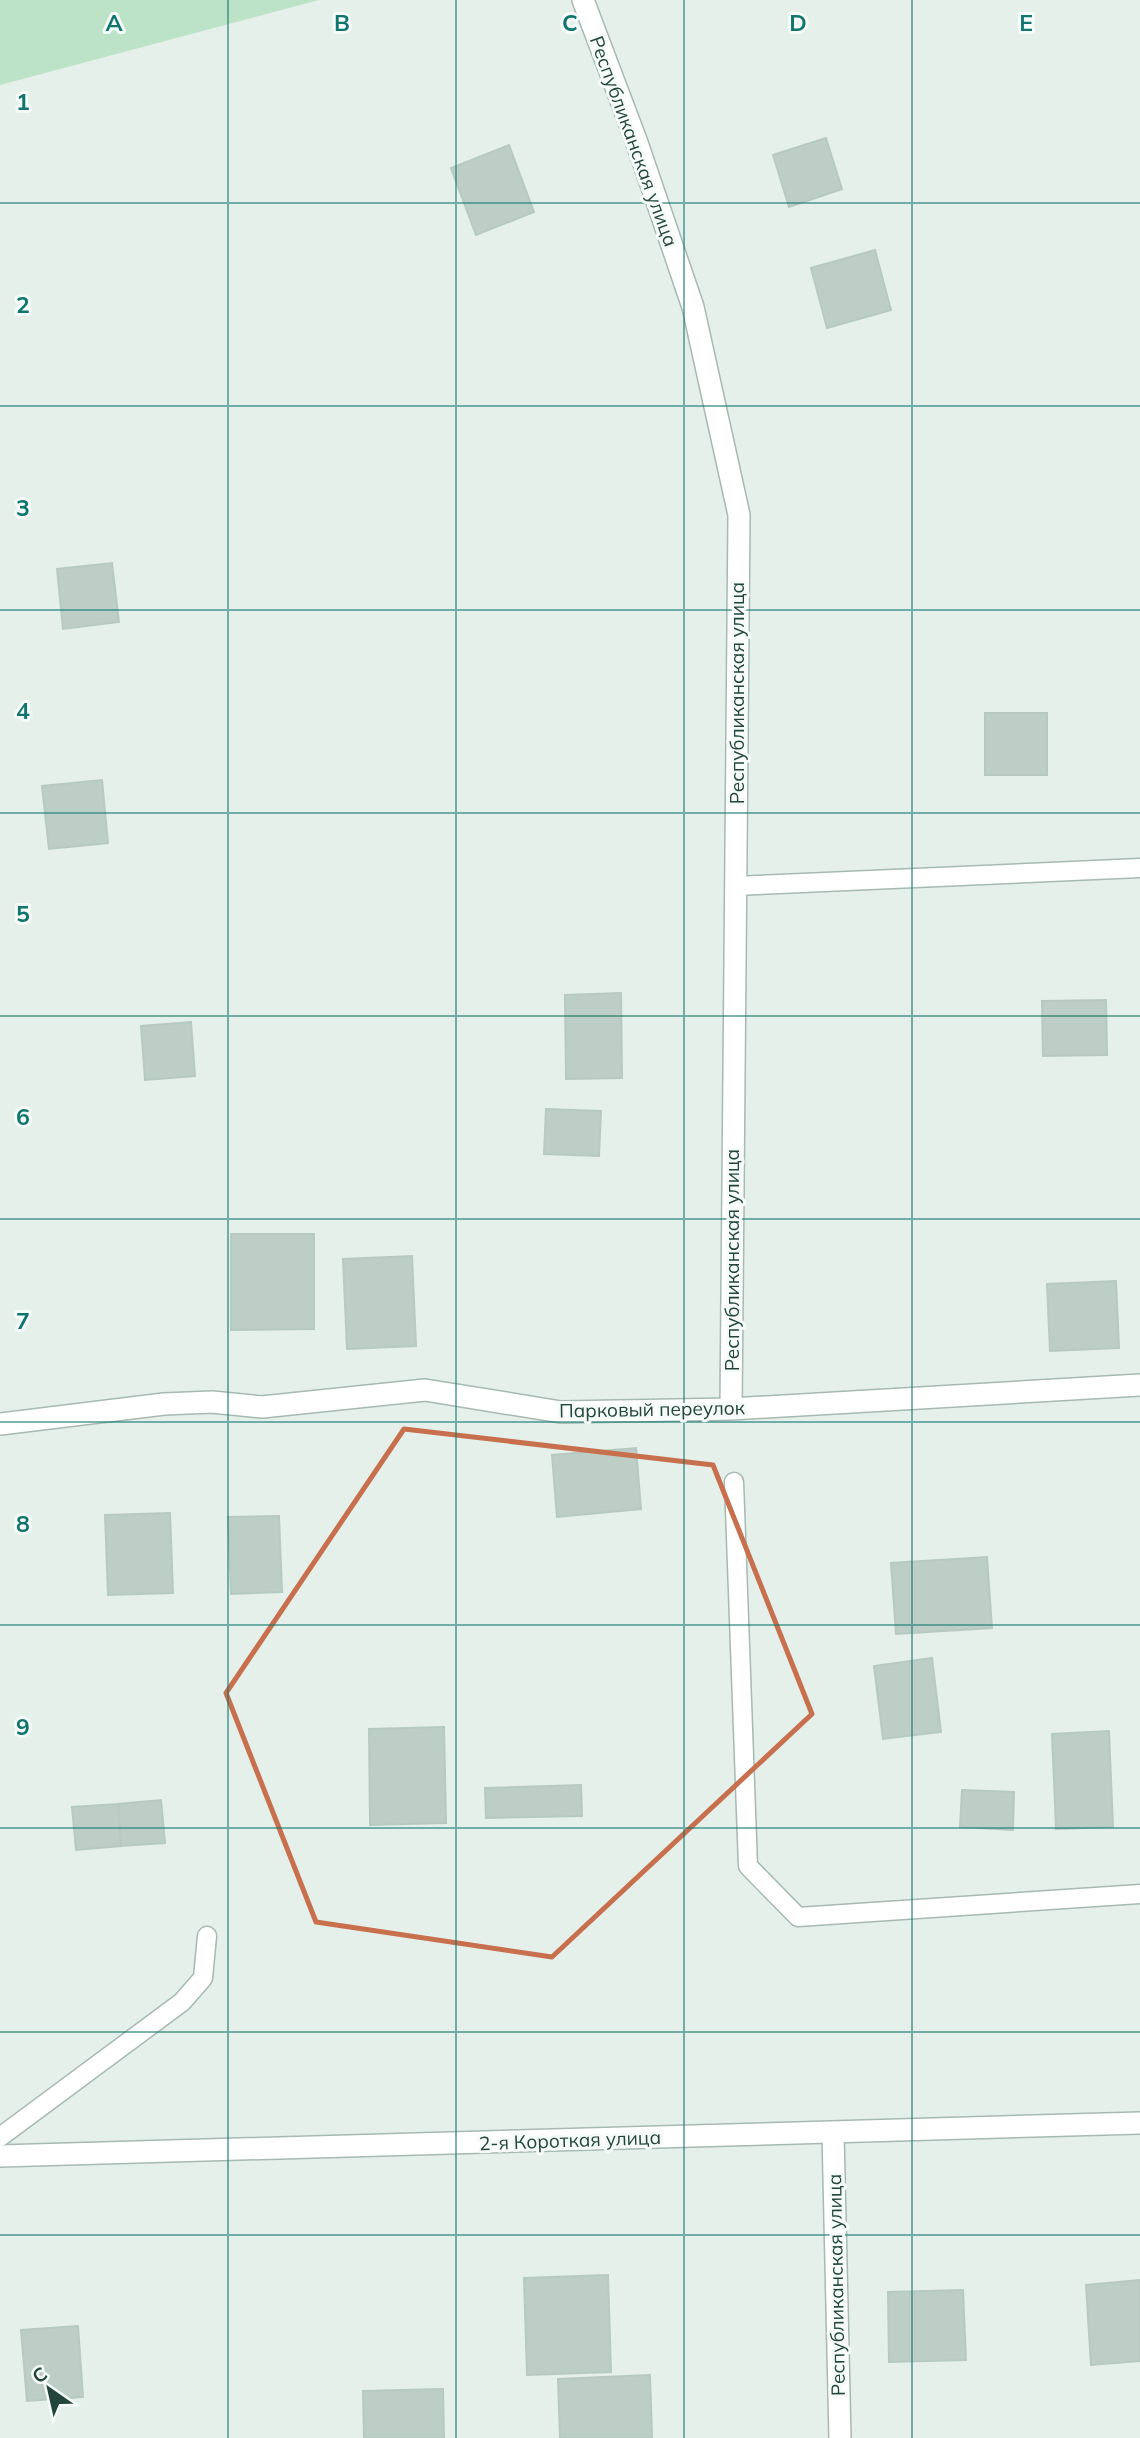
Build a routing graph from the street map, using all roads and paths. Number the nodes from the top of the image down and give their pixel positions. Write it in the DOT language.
graph roads {
  1 [pos="583,0"];
  2 [pos="1140,868"];
  3 [pos="736,886"];
  4 [pos="1140,1385"];
  5 [pos="731,1409"];
  6 [pos="0,1424"];
  7 [pos="734,1482"];
  8 [pos="1140,1894"];
  9 [pos="207,1937"];
  10 [pos="1140,2123"];
  11 [pos="833,2133"];
  12 [pos="0,2137"];
  13 [pos="0,2156"];
  14 [pos="839,2438"];
  1 -- 3 [label="street, Республиканская улица"];
  2 -- 3 [label="lane"];
  3 -- 5 [label="street, Республиканская улица"];
  4 -- 5 [label="street, Парковый переулок"];
  5 -- 6 [label="street, Парковый переулок"];
  7 -- 8 [label="lane"];
  9 -- 12 [label="lane"];
  10 -- 11 [label="street, 2-я Короткая улица"];
  11 -- 13 [label="street, 2-я Короткая улица"];
  11 -- 14 [label="street, Республиканская улица"];
}
